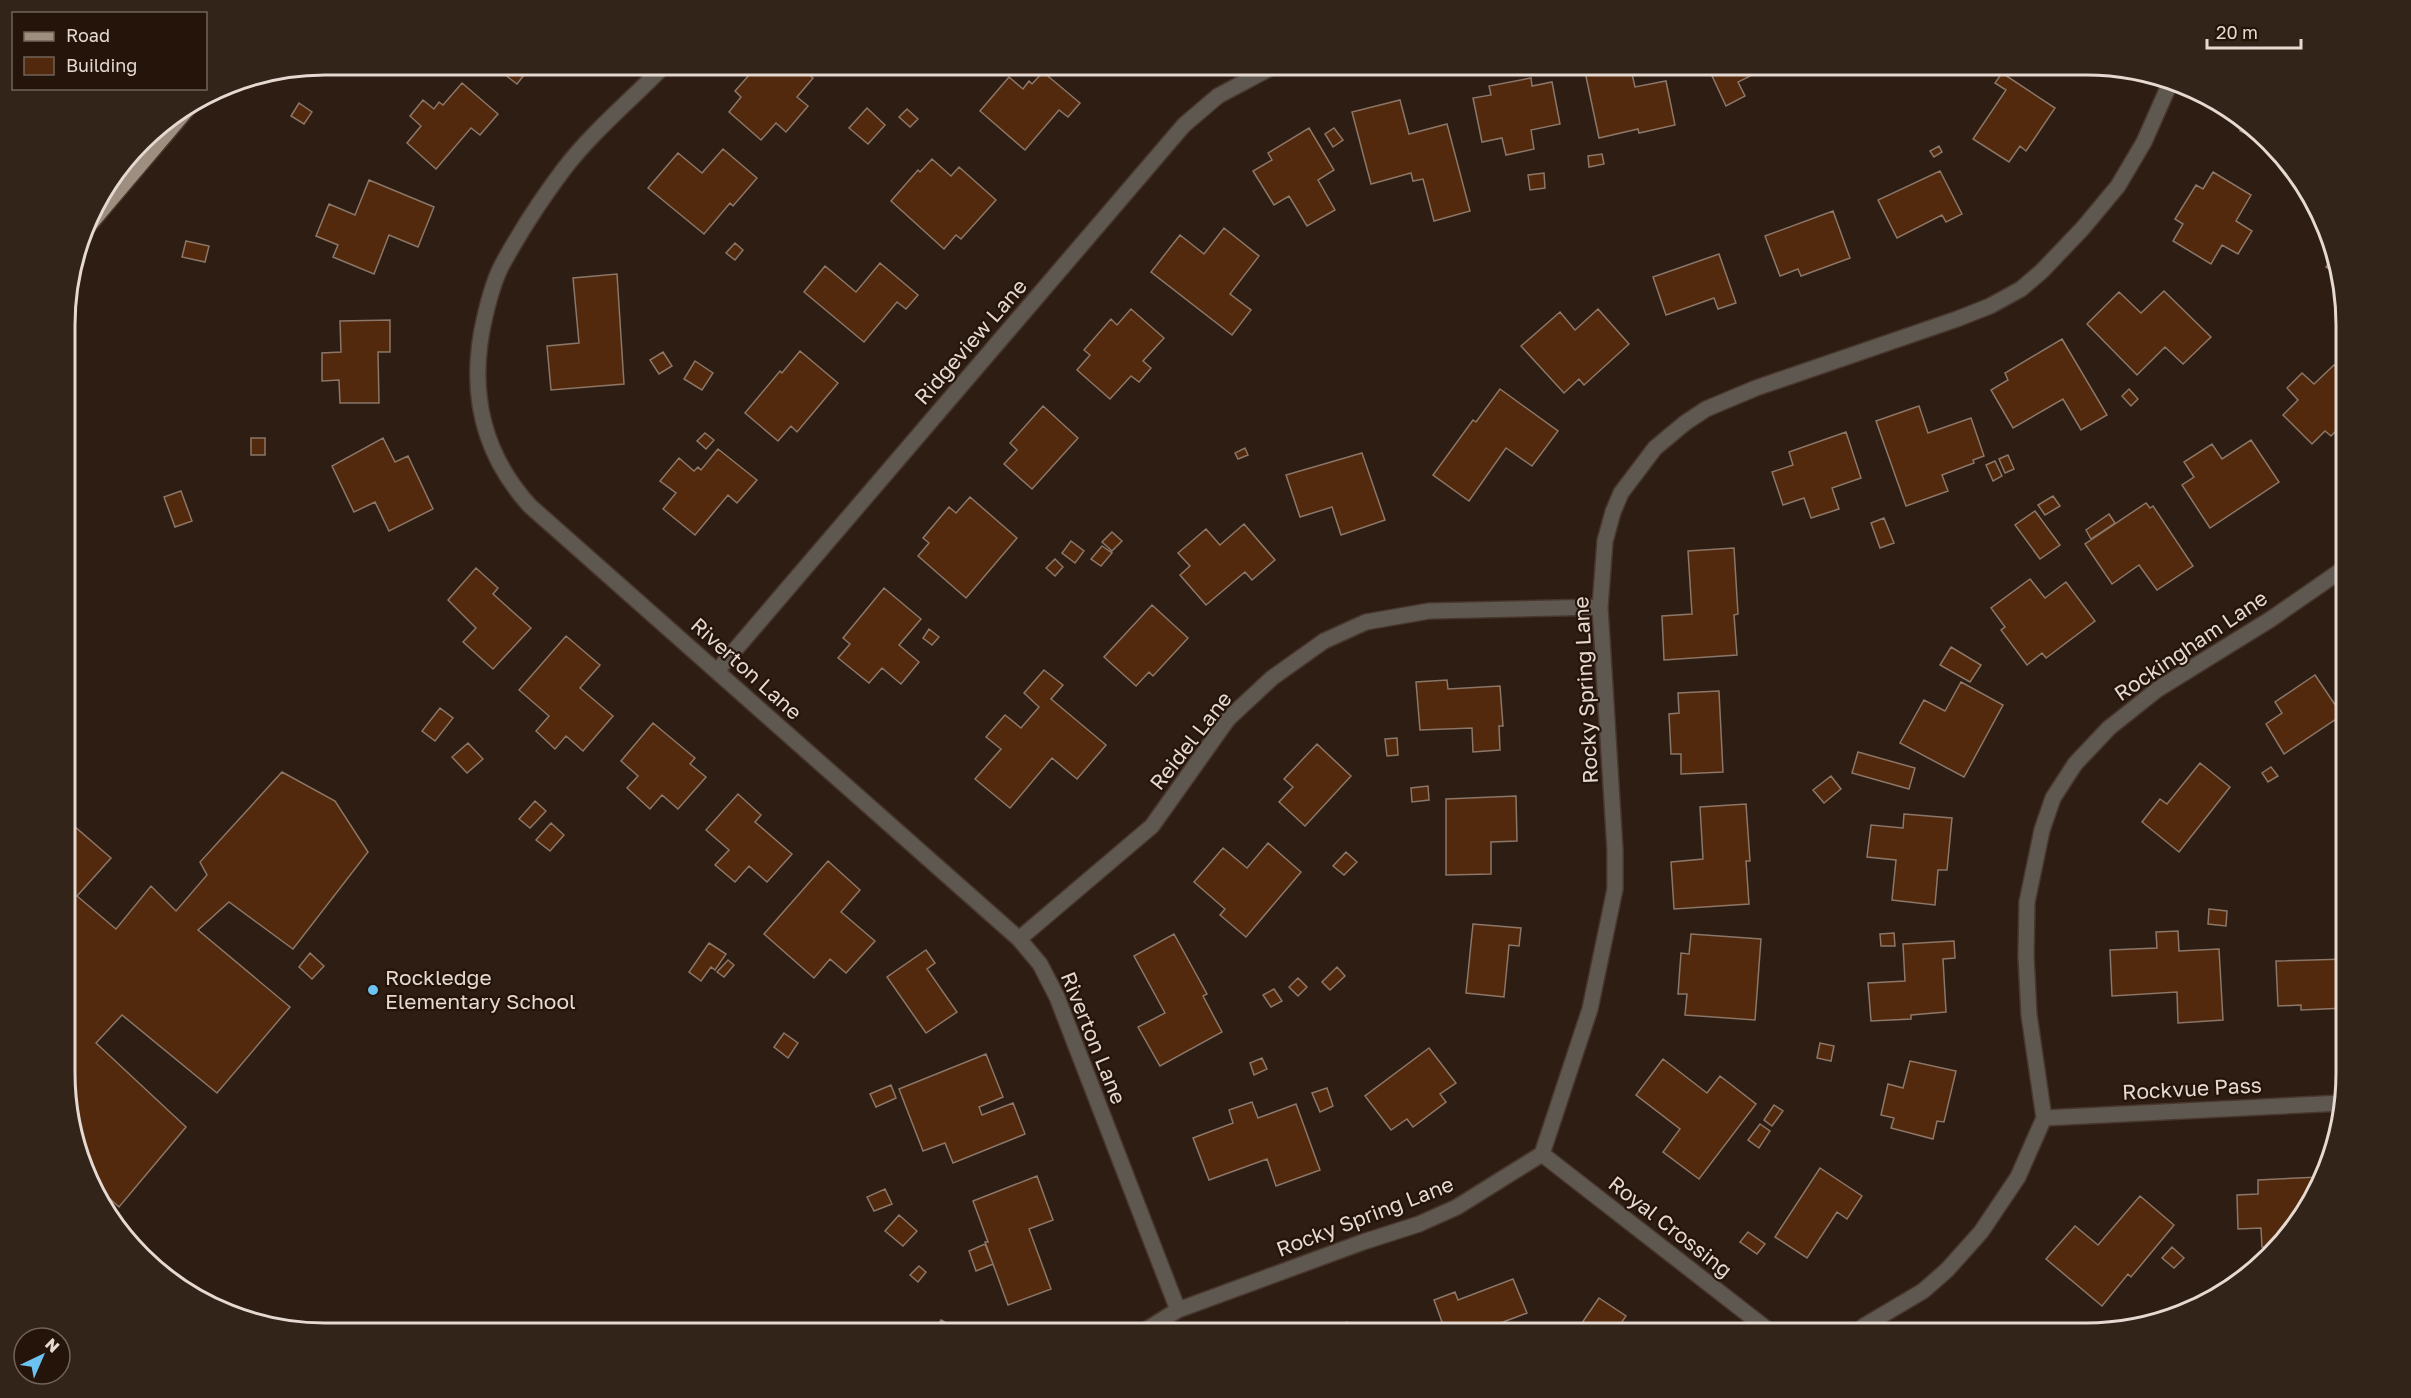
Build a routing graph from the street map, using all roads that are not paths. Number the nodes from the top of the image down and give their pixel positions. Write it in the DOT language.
graph roads {
  1 [pos="654,75"];
  2 [pos="1256,75"];
  3 [pos="2168,88"];
  4 [pos="171,129"];
  5 [pos="105,207"];
  6 [pos="2336,574"];
  7 [pos="1600,607"];
  8 [pos="717,671"];
  9 [pos="1019,939"];
  10 [pos="2334,1103"];
  11 [pos="2044,1118"];
  12 [pos="1542,1154"];
  13 [pos="1178,1310"];
  14 [pos="1157,1323"];
  15 [pos="1759,1323"];
  16 [pos="1869,1323"];
  1 -- 8 [label="street, Riverton Lane"];
  2 -- 8 [label="street, Ridgeview Lane"];
  3 -- 7 [label="street, Rocky Spring Lane"];
  4 -- 5 [label="main road"];
  6 -- 11 [label="street, Rockingham Lane"];
  7 -- 9 [label="street, Reidel Lane"];
  7 -- 12 [label="street, Rocky Spring Lane"];
  8 -- 9 [label="street, Riverton Lane"];
  9 -- 13 [label="street, Riverton Lane"];
  10 -- 11 [label="street, Rockvue Pass"];
  11 -- 16 [label="street"];
  12 -- 13 [label="street, Rocky Spring Lane"];
  12 -- 15 [label="street, Royal Crossing"];
  13 -- 14 [label="street, Rocky Spring Lane"];
}
